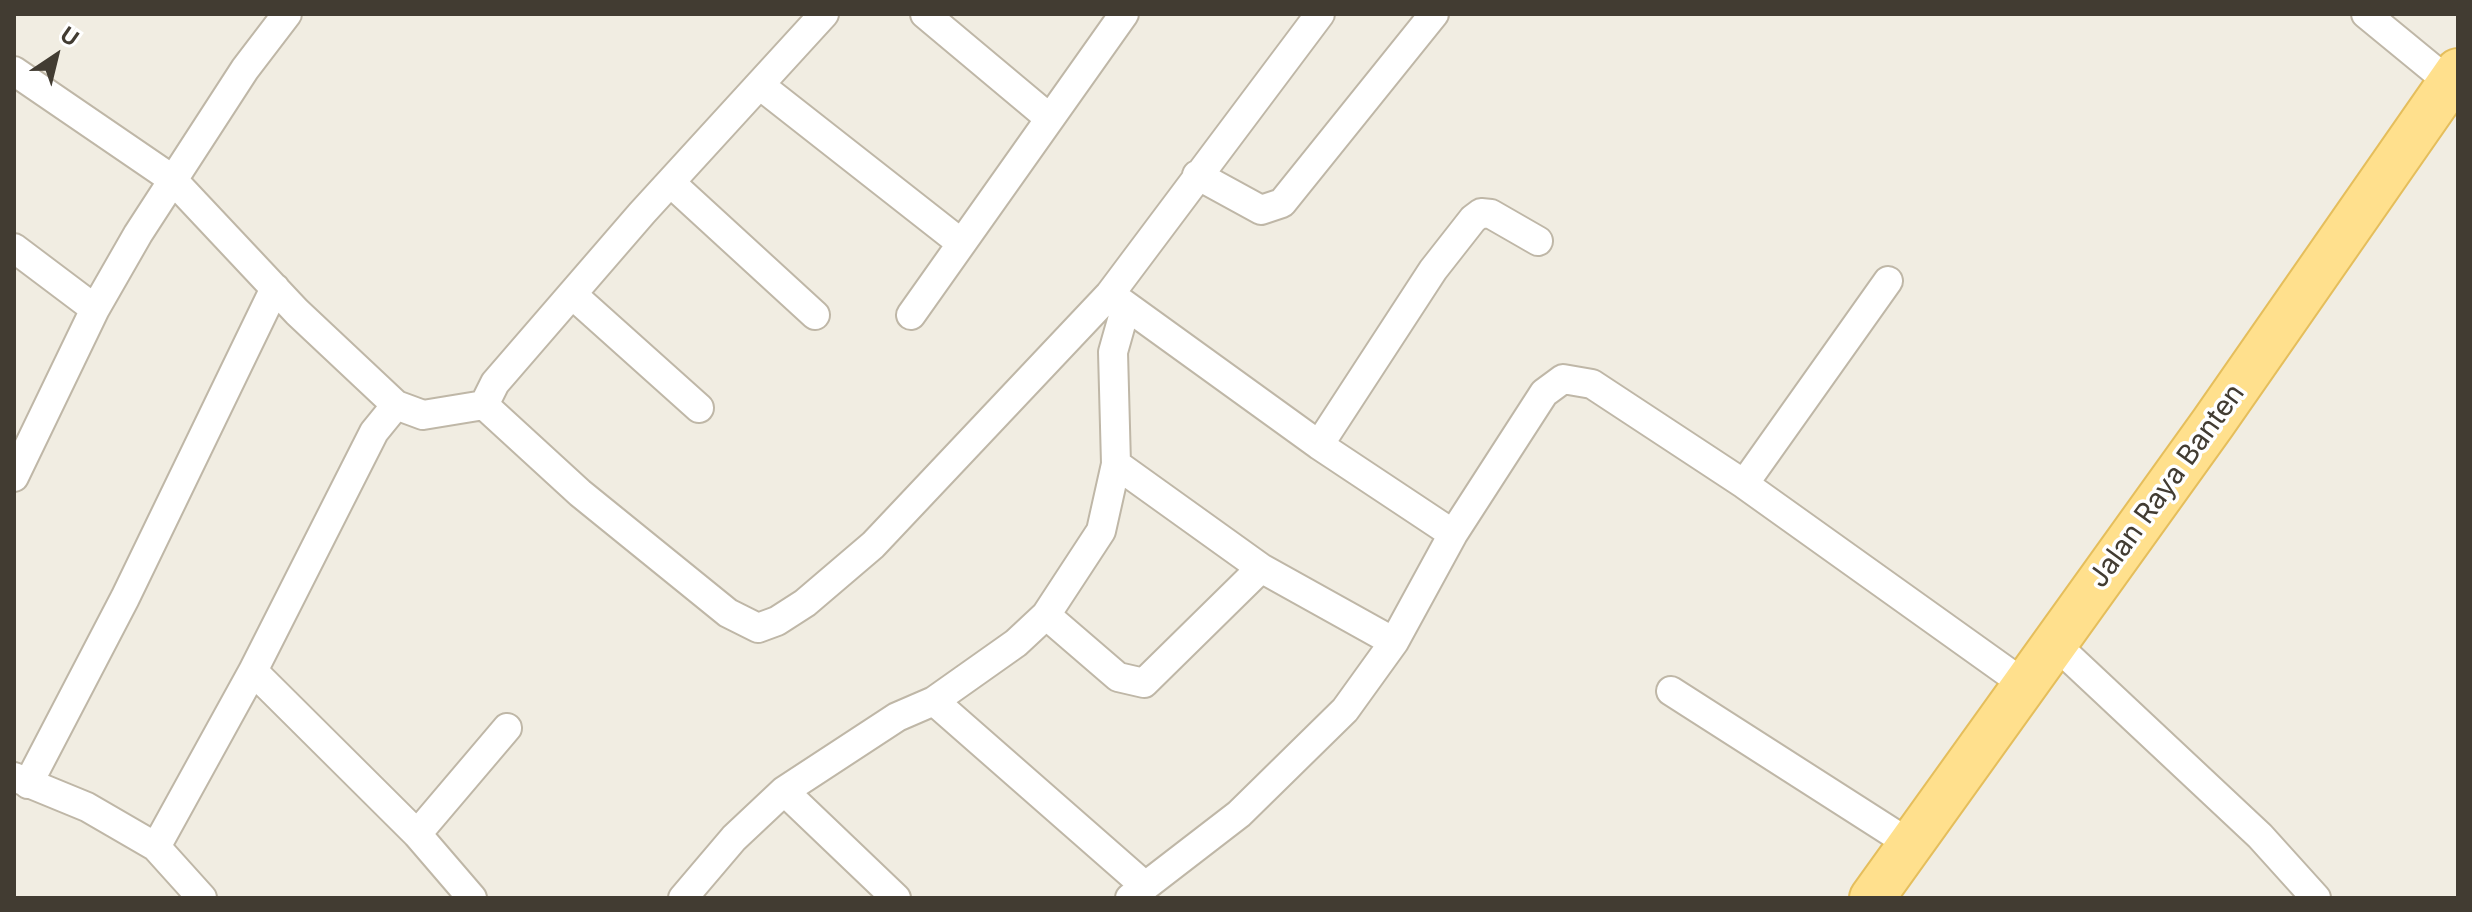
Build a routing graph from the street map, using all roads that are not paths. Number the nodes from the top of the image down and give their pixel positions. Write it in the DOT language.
graph roads {
  1 [pos="287,14"];
  2 [pos="824,14"];
  3 [pos="925,14"];
  4 [pos="1123,14"];
  5 [pos="1320,14"];
  6 [pos="1434,14"];
  7 [pos="2366,14"];
  8 [pos="14,71"];
  9 [pos="2454,77"];
  10 [pos="761,86"];
  11 [pos="1048,117"];
  12 [pos="1197,175"];
  13 [pos="172,179"];
  14 [pos="671,183"];
  15 [pos="1538,241"];
  16 [pos="961,243"];
  17 [pos="14,248"];
  18 [pos="1888,281"];
  19 [pos="275,288"];
  20 [pos="574,296"];
  21 [pos="1118,300"];
  22 [pos="95,309"];
  23 [pos="815,315"];
  24 [pos="911,315"];
  25 [pos="396,405"];
  26 [pos="484,405"];
  27 [pos="699,408"];
  28 [pos="23,433"];
  29 [pos="1319,445"];
  30 [pos="1116,464"];
  31 [pos="14,477"];
  32 [pos="1744,484"];
  33 [pos="1453,534"];
  34 [pos="1261,568"];
  35 [pos="1046,615"];
  36 [pos="1394,642"];
  37 [pos="2054,643"];
  38 [pos="253,671"];
  39 [pos="2024,684"];
  40 [pos="1671,691"];
  41 [pos="934,701"];
  42 [pos="507,728"];
  43 [pos="21,780"];
  44 [pos="784,791"];
  45 [pos="417,834"];
  46 [pos="1910,844"];
  47 [pos="156,847"];
  48 [pos="1137,892"];
  49 [pos="202,898"];
  50 [pos="472,898"];
  51 [pos="683,898"];
  52 [pos="896,898"];
  53 [pos="1872,898"];
  54 [pos="2316,898"];
  1 -- 13 [label="street"];
  2 -- 10 [label="street"];
  3 -- 11 [label="street"];
  4 -- 11 [label="street"];
  5 -- 12 [label="street"];
  6 -- 12 [label="street"];
  7 -- 9 [label="street"];
  8 -- 13 [label="street"];
  9 -- 37 [label="main road, Jalan Raya Banten"];
  10 -- 14 [label="street"];
  10 -- 16 [label="street"];
  11 -- 16 [label="street"];
  12 -- 21 [label="street"];
  13 -- 19 [label="street"];
  13 -- 22 [label="street"];
  14 -- 20 [label="street"];
  14 -- 23 [label="street"];
  15 -- 29 [label="street"];
  16 -- 24 [label="street"];
  17 -- 22 [label="street"];
  18 -- 32 [label="street"];
  19 -- 25 [label="street"];
  19 -- 43 [label="street"];
  20 -- 26 [label="street"];
  20 -- 27 [label="street"];
  21 -- 26 [label="street"];
  21 -- 29 [label="street"];
  21 -- 30 [label="street"];
  22 -- 28 [label="street"];
  25 -- 26 [label="street"];
  25 -- 38 [label="street"];
  28 -- 31 [label="street"];
  29 -- 33 [label="street"];
  30 -- 34 [label="street"];
  30 -- 35 [label="street"];
  32 -- 33 [label="street"];
  32 -- 39 [label="street"];
  33 -- 36 [label="street"];
  34 -- 35 [label="street"];
  34 -- 36 [label="street"];
  35 -- 41 [label="street"];
  36 -- 48 [label="street"];
  37 -- 39 [label="main road, Jalan Raya Banten"];
  37 -- 54 [label="street"];
  38 -- 45 [label="street"];
  38 -- 47 [label="street"];
  39 -- 46 [label="main road, Jalan Raya Banten"];
  40 -- 46 [label="street"];
  41 -- 44 [label="street"];
  41 -- 48 [label="street"];
  42 -- 45 [label="street"];
  43 -- 47 [label="street"];
  44 -- 51 [label="street"];
  44 -- 52 [label="street"];
  45 -- 50 [label="street"];
  46 -- 53 [label="main road, Jalan Raya Banten"];
  47 -- 49 [label="street"];
}
